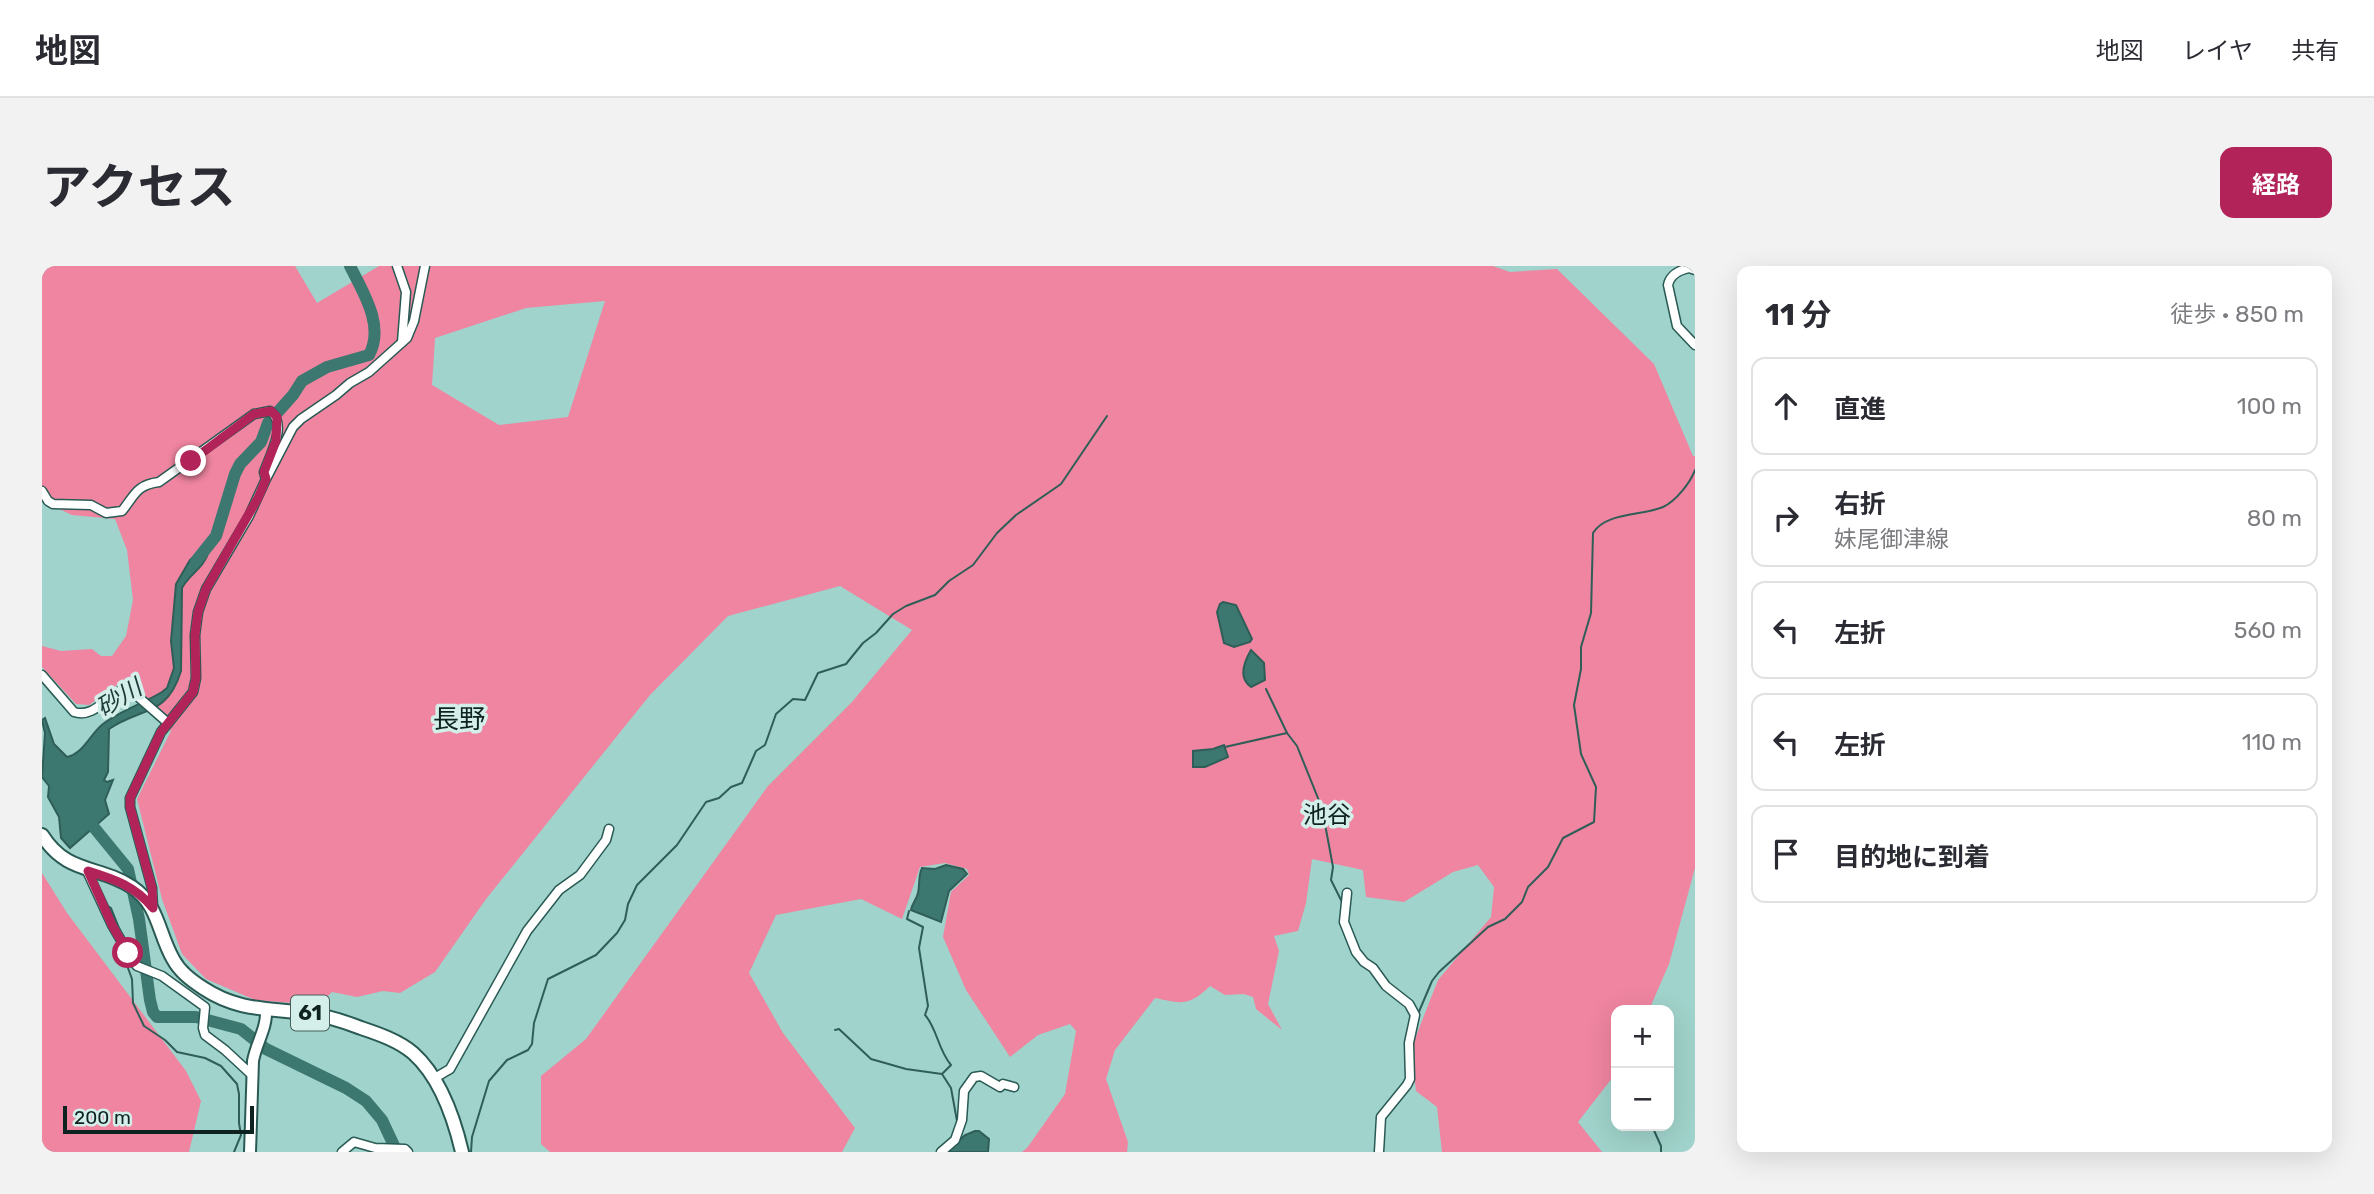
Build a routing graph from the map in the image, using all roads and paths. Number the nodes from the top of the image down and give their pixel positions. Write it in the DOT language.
graph roads {
  1 [pos="397,266"];
  2 [pos="425,266"];
  3 [pos="1695,270"];
  4 [pos="402,342"];
  5 [pos="1695,345"];
  6 [pos="266,479"];
  7 [pos="42,491"];
  8 [pos="42,675"];
  9 [pos="168,723"];
  10 [pos="609,829"];
  11 [pos="42,835"];
  12 [pos="88,871"];
  13 [pos="1347,892"];
  14 [pos="153,908"];
  15 [pos="266,1010"];
  16 [pos="253,1076"];
  17 [pos="433,1079"];
  18 [pos="1014,1087"];
  19 [pos="388,1150"];
  20 [pos="406,1151"];
  21 [pos="943,1151"];
  22 [pos="250,1152"];
  23 [pos="342,1152"];
  24 [pos="462,1152"];
  25 [pos="1379,1152"];
  1 -- 4 [label="street"];
  2 -- 4 [label="street"];
  3 -- 5 [label="street"];
  4 -- 6 [label="street"];
  6 -- 7 [label="street"];
  6 -- 9 [label="street"];
  8 -- 9 [label="street"];
  9 -- 14 [label="street"];
  10 -- 17 [label="street"];
  11 -- 12 [label="main road, 61"];
  12 -- 14 [label="main road, 61"];
  12 -- 16 [label="street"];
  13 -- 25 [label="street"];
  14 -- 15 [label="main road, 61"];
  15 -- 16 [label="main road"];
  15 -- 17 [label="main road, 61"];
  16 -- 22 [label="main road"];
  17 -- 24 [label="main road, 61"];
  18 -- 21 [label="street"];
  19 -- 20 [label="street"];
  19 -- 23 [label="street"];
}
